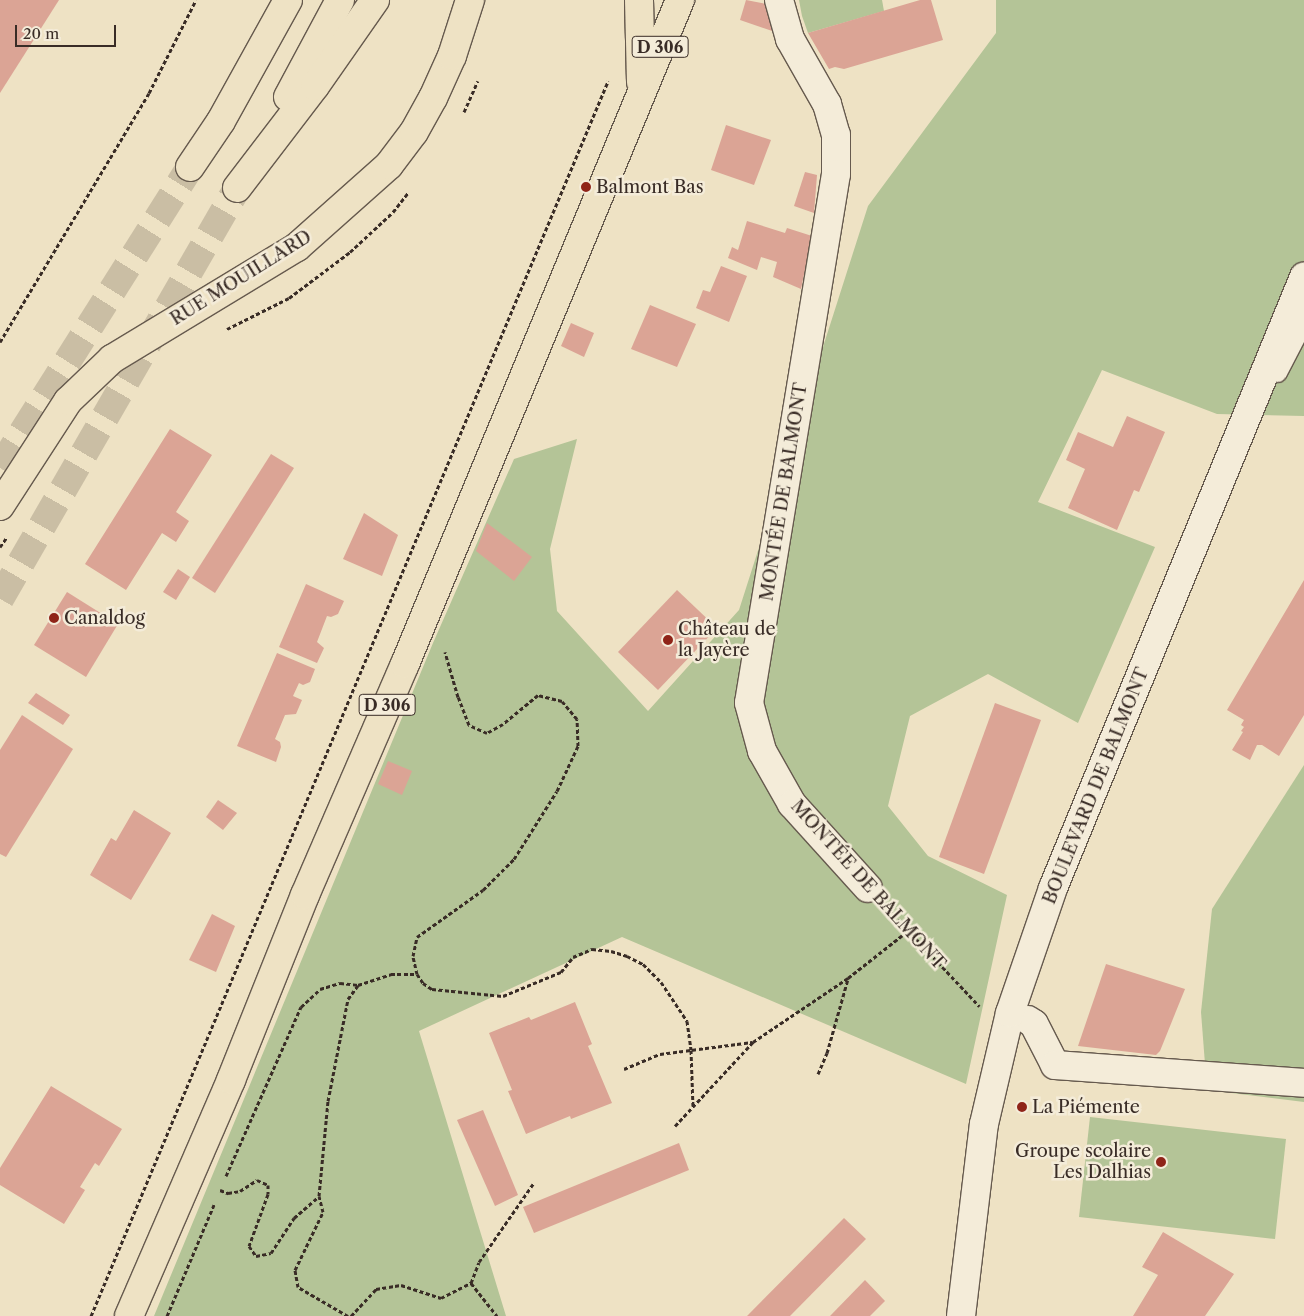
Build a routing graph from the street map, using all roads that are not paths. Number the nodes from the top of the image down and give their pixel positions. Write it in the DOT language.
graph roads {
  1 [pos="267,0"];
  2 [pos="288,0"];
  3 [pos="340,0"];
  4 [pos="375,0"];
  5 [pos="639,0"];
  6 [pos="680,0"];
  7 [pos="779,0"];
  8 [pos="471,1"];
  9 [pos="641,93"];
  10 [pos="221,121"];
  11 [pos="190,167"];
  12 [pos="1304,277"];
  13 [pos="1304,320"];
  14 [pos="1230,458"];
  15 [pos="0,506"];
  16 [pos="868,888"];
  17 [pos="1028,1020"];
  18 [pos="1304,1083"];
  19 [pos="129,1316"];
  20 [pos="961,1316"];
  1 -- 10 [label="main road"];
  2 -- 10 [label="main road"];
  3 -- 4 [label="main road"];
  5 -- 9 [label="main road, D 306"];
  6 -- 9 [label="main road, D 306"];
  7 -- 16 [label="street, MONTÉE DE BALMONT"];
  8 -- 15 [label="main road, RUE MOUILLARD"];
  9 -- 19 [label="main road, D 306"];
  10 -- 11 [label="main road"];
  12 -- 14 [label="street, BOULEVARD DE BALMONT"];
  13 -- 14 [label="lane"];
  14 -- 20 [label="street, BOULEVARD DE BALMONT"];
  17 -- 18 [label="street"];
}
